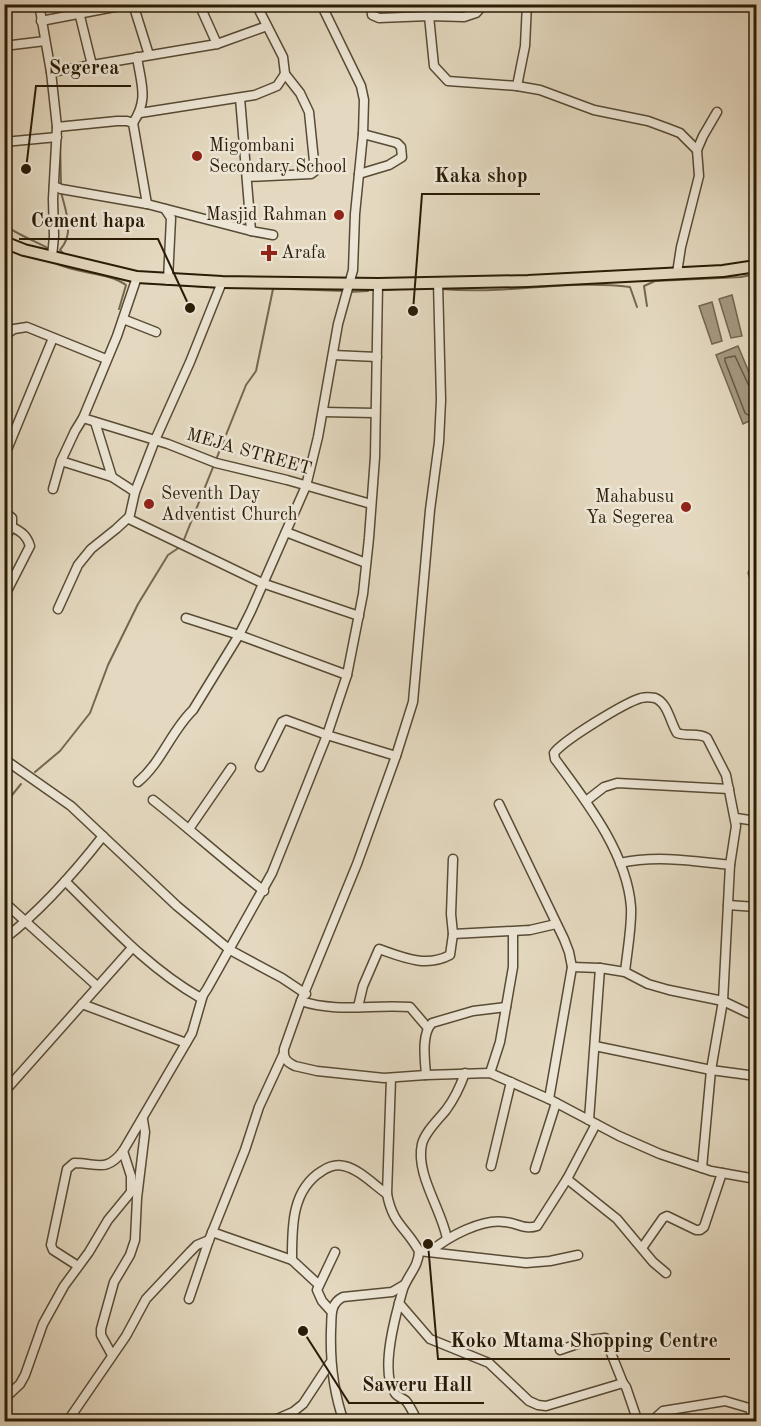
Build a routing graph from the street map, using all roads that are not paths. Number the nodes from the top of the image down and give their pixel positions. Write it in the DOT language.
graph roads {
  1 [pos="39,4"];
  2 [pos="76,4"];
  3 [pos="131,4"];
  4 [pos="199,4"];
  5 [pos="256,4"];
  6 [pos="321,4"];
  7 [pos="371,4"];
  8 [pos="527,4"];
  9 [pos="482,5"];
  10 [pos="80,14"];
  11 [pos="429,15"];
  12 [pos="41,21"];
  13 [pos="267,26"];
  14 [pos="45,41"];
  15 [pos="217,44"];
  16 [pos="4,46"];
  17 [pos="149,55"];
  18 [pos="137,57"];
  19 [pos="92,64"];
  20 [pos="51,72"];
  21 [pos="285,74"];
  22 [pos="517,86"];
  23 [pos="240,98"];
  24 [pos="717,112"];
  25 [pos="140,113"];
  26 [pos="133,123"];
  27 [pos="57,132"];
  28 [pos="363,134"];
  29 [pos="4,142"];
  30 [pos="697,150"];
  31 [pos="359,174"];
  32 [pos="247,177"];
  33 [pos="54,186"];
  34 [pos="147,204"];
  35 [pos="165,209"];
  36 [pos="251,231"];
  37 [pos="273,235"];
  38 [pos="4,242"];
  39 [pos="51,257"];
  40 [pos="756,266"];
  41 [pos="677,273"];
  42 [pos="137,277"];
  43 [pos="168,280"];
  44 [pos="222,282"];
  45 [pos="438,282"];
  46 [pos="350,283"];
  47 [pos="378,284"];
  48 [pos="123,319"];
  49 [pos="156,332"];
  50 [pos="4,336"];
  51 [pos="53,338"];
  52 [pos="333,355"];
  53 [pos="378,357"];
  54 [pos="106,359"];
  55 [pos="323,412"];
  56 [pos="375,412"];
  57 [pos="83,418"];
  58 [pos="95,422"];
  59 [pos="155,440"];
  60 [pos="4,457"];
  61 [pos="61,461"];
  62 [pos="112,477"];
  63 [pos="306,486"];
  64 [pos="53,489"];
  65 [pos="135,492"];
  66 [pos="371,504"];
  67 [pos="4,511"];
  68 [pos="129,517"];
  69 [pos="12,527"];
  70 [pos="286,532"];
  71 [pos="4,540"];
  72 [pos="366,563"];
  73 [pos="753,573"];
  74 [pos="262,583"];
  75 [pos="756,583"];
  76 [pos="4,592"];
  77 [pos="58,609"];
  78 [pos="359,616"];
  79 [pos="186,618"];
  80 [pos="239,635"];
  81 [pos="347,675"];
  82 [pos="327,735"];
  83 [pos="396,756"];
  84 [pos="4,759"];
  85 [pos="260,767"];
  86 [pos="231,768"];
  87 [pos="138,782"];
  88 [pos="729,789"];
  89 [pos="153,800"];
  90 [pos="586,801"];
  91 [pos="499,804"];
  92 [pos="736,818"];
  93 [pos="756,821"];
  94 [pos="189,829"];
  95 [pos="103,836"];
  96 [pos="453,860"];
  97 [pos="620,863"];
  98 [pos="730,865"];
  99 [pos="65,881"];
  100 [pos="264,891"];
  101 [pos="4,902"];
  102 [pos="728,905"];
  103 [pos="756,907"];
  104 [pos="26,922"];
  105 [pos="556,924"];
  106 [pos="513,932"];
  107 [pos="453,934"];
  108 [pos="4,939"];
  109 [pos="132,948"];
  110 [pos="230,950"];
  111 [pos="572,967"];
  112 [pos="600,968"];
  113 [pos="625,972"];
  114 [pos="97,986"];
  115 [pos="203,995"];
  116 [pos="304,998"];
  117 [pos="723,1001"];
  118 [pos="82,1004"];
  119 [pos="358,1007"];
  120 [pos="506,1007"];
  121 [pos="756,1014"];
  122 [pos="427,1027"];
  123 [pos="186,1042"];
  124 [pos="595,1046"];
  125 [pos="283,1055"];
  126 [pos="711,1070"];
  127 [pos="465,1072"];
  128 [pos="490,1073"];
  129 [pos="426,1075"];
  130 [pos="756,1076"];
  131 [pos="391,1078"];
  132 [pos="511,1082"];
  133 [pos="4,1092"];
  134 [pos="552,1101"];
  135 [pos="143,1120"];
  136 [pos="592,1122"];
  137 [pos="123,1151"];
  138 [pos="491,1166"];
  139 [pos="702,1168"];
  140 [pos="535,1169"];
  141 [pos="722,1173"];
  142 [pos="567,1179"];
  143 [pos="756,1179"];
  144 [pos="387,1194"];
  145 [pos="211,1236"];
  146 [pos="447,1239"];
  147 [pos="642,1248"];
  148 [pos="419,1251"];
  149 [pos="431,1251"];
  150 [pos="335,1252"];
  151 [pos="578,1255"];
  152 [pos="292,1260"];
  153 [pos="78,1266"];
  154 [pos="666,1273"];
  155 [pos="319,1285"];
  156 [pos="404,1285"];
  157 [pos="189,1299"];
  158 [pos="399,1303"];
  159 [pos="331,1311"];
  160 [pos="561,1350"];
  161 [pos="112,1355"];
  162 [pos="330,1363"];
  163 [pos="622,1383"];
  164 [pos="4,1399"];
  165 [pos="753,1409"];
  166 [pos="67,1422"];
  167 [pos="270,1422"];
  168 [pos="344,1422"];
  169 [pos="418,1422"];
  170 [pos="638,1422"];
  171 [pos="651,1422"];
  172 [pos="756,1422"];
  1 -- 12 [label="street"];
  2 -- 10 [label="street"];
  3 -- 10 [label="street"];
  3 -- 17 [label="street"];
  4 -- 15 [label="street"];
  5 -- 13 [label="street"];
  6 -- 28 [label="street"];
  7 -- 11 [label="street"];
  8 -- 22 [label="street"];
  9 -- 11 [label="street"];
  10 -- 12 [label="street"];
  10 -- 19 [label="street"];
  11 -- 22 [label="street"];
  12 -- 14 [label="street"];
  13 -- 15 [label="street"];
  13 -- 21 [label="street"];
  14 -- 16 [label="street"];
  14 -- 20 [label="street"];
  15 -- 17 [label="street"];
  17 -- 18 [label="street"];
  18 -- 19 [label="street"];
  18 -- 25 [label="street"];
  19 -- 20 [label="street"];
  20 -- 27 [label="street"];
  21 -- 23 [label="street"];
  21 -- 32 [label="street"];
  22 -- 30 [label="street"];
  23 -- 25 [label="street"];
  23 -- 32 [label="street"];
  24 -- 30 [label="street"];
  25 -- 26 [label="street"];
  26 -- 27 [label="street"];
  26 -- 34 [label="street"];
  27 -- 29 [label="street"];
  27 -- 33 [label="street"];
  28 -- 31 [label="street"];
  28 -- 31 [label="street"];
  30 -- 41 [label="street"];
  31 -- 46 [label="street"];
  32 -- 36 [label="street"];
  33 -- 34 [label="street"];
  33 -- 39 [label="street"];
  34 -- 35 [label="street"];
  35 -- 36 [label="street"];
  35 -- 43 [label="street"];
  36 -- 37 [label="street"];
  38 -- 39 [label="main road"];
  39 -- 42 [label="main road"];
  40 -- 41 [label="main road"];
  41 -- 45 [label="main road"];
  42 -- 43 [label="main road"];
  42 -- 48 [label="street"];
  43 -- 44 [label="main road"];
  44 -- 46 [label="main road"];
  44 -- 59 [label="street"];
  45 -- 47 [label="main road"];
  45 -- 83 [label="street"];
  46 -- 47 [label="main road"];
  46 -- 52 [label="street"];
  47 -- 53 [label="street"];
  48 -- 49 [label="street"];
  48 -- 54 [label="street"];
  50 -- 51 [label="street"];
  51 -- 54 [label="street"];
  51 -- 60 [label="street"];
  52 -- 53 [label="street"];
  52 -- 55 [label="street"];
  53 -- 56 [label="street"];
  54 -- 57 [label="street"];
  55 -- 56 [label="street"];
  55 -- 63 [label="street"];
  56 -- 66 [label="street"];
  57 -- 58 [label="street, MEJA STREET"];
  57 -- 61 [label="street"];
  58 -- 59 [label="street, MEJA STREET"];
  58 -- 62 [label="street"];
  59 -- 63 [label="street, MEJA STREET"];
  59 -- 65 [label="street"];
  61 -- 62 [label="street"];
  61 -- 64 [label="street"];
  62 -- 65 [label="street"];
  63 -- 66 [label="street, MEJA STREET"];
  63 -- 70 [label="street"];
  65 -- 68 [label="street"];
  66 -- 72 [label="street"];
  67 -- 69 [label="street"];
  68 -- 74 [label="street"];
  68 -- 77 [label="street"];
  69 -- 71 [label="street"];
  69 -- 76 [label="street"];
  70 -- 72 [label="street"];
  70 -- 74 [label="street"];
  72 -- 78 [label="street"];
  73 -- 75 [label="street"];
  74 -- 78 [label="street"];
  74 -- 80 [label="street"];
  78 -- 81 [label="street"];
  79 -- 80 [label="street"];
  80 -- 81 [label="street"];
  80 -- 87 [label="street"];
  81 -- 82 [label="street"];
  82 -- 83 [label="street"];
  82 -- 85 [label="street"];
  82 -- 100 [label="street"];
  83 -- 116 [label="street"];
  84 -- 95 [label="street"];
  86 -- 94 [label="street"];
  88 -- 90 [label="street"];
  88 -- 90 [label="street"];
  88 -- 92 [label="street"];
  89 -- 94 [label="street"];
  90 -- 97 [label="street"];
  91 -- 105 [label="street"];
  92 -- 93 [label="street"];
  92 -- 98 [label="street"];
  94 -- 100 [label="street"];
  95 -- 99 [label="street"];
  95 -- 110 [label="street"];
  96 -- 107 [label="street"];
  97 -- 98 [label="street"];
  97 -- 113 [label="street"];
  98 -- 102 [label="street"];
  99 -- 104 [label="street"];
  99 -- 109 [label="street"];
  100 -- 110 [label="street"];
  101 -- 104 [label="street"];
  102 -- 103 [label="street"];
  102 -- 117 [label="street"];
  104 -- 108 [label="street"];
  104 -- 114 [label="street"];
  105 -- 106 [label="street"];
  105 -- 111 [label="street"];
  106 -- 107 [label="street"];
  106 -- 120 [label="street"];
  107 -- 119 [label="street"];
  109 -- 114 [label="street"];
  109 -- 115 [label="street"];
  110 -- 115 [label="street"];
  110 -- 116 [label="street"];
  111 -- 112 [label="street"];
  111 -- 134 [label="street"];
  112 -- 113 [label="street"];
  112 -- 124 [label="street"];
  113 -- 117 [label="street"];
  114 -- 118 [label="street"];
  115 -- 123 [label="street"];
  116 -- 119 [label="street"];
  116 -- 125 [label="street"];
  117 -- 121 [label="street"];
  117 -- 126 [label="street"];
  118 -- 123 [label="street"];
  118 -- 133 [label="street"];
  119 -- 122 [label="street"];
  120 -- 122 [label="street"];
  120 -- 128 [label="street"];
  122 -- 129 [label="street"];
  123 -- 135 [label="street"];
  124 -- 126 [label="street"];
  124 -- 136 [label="street"];
  125 -- 131 [label="street"];
  125 -- 145 [label="street"];
  126 -- 130 [label="street"];
  126 -- 139 [label="street"];
  127 -- 128 [label="street"];
  127 -- 129 [label="street"];
  127 -- 146 [label="street"];
  128 -- 132 [label="street"];
  129 -- 131 [label="street"];
  131 -- 144 [label="street"];
  132 -- 134 [label="street"];
  132 -- 138 [label="street"];
  134 -- 136 [label="street"];
  134 -- 140 [label="street"];
  135 -- 137 [label="street"];
  135 -- 161 [label="street"];
  136 -- 139 [label="street"];
  136 -- 142 [label="street"];
  137 -- 153 [label="street"];
  137 -- 153 [label="street"];
  139 -- 141 [label="street"];
  141 -- 143 [label="street"];
  141 -- 147 [label="street"];
  142 -- 146 [label="street"];
  142 -- 147 [label="street"];
  144 -- 148 [label="street"];
  144 -- 152 [label="street"];
  145 -- 152 [label="street"];
  145 -- 157 [label="street"];
  145 -- 161 [label="street"];
  146 -- 149 [label="street"];
  147 -- 154 [label="street"];
  148 -- 149 [label="street"];
  148 -- 156 [label="street"];
  149 -- 151 [label="street"];
  150 -- 155 [label="street"];
  152 -- 155 [label="street"];
  153 -- 164 [label="street"];
  155 -- 159 [label="street"];
  156 -- 158 [label="street"];
  156 -- 159 [label="street"];
  158 -- 163 [label="street"];
  158 -- 169 [label="street"];
  159 -- 162 [label="street"];
  160 -- 163 [label="street"];
  161 -- 166 [label="street"];
  162 -- 167 [label="street"];
  162 -- 168 [label="street"];
  163 -- 170 [label="street"];
  165 -- 171 [label="street"];
  165 -- 172 [label="street"];
}
